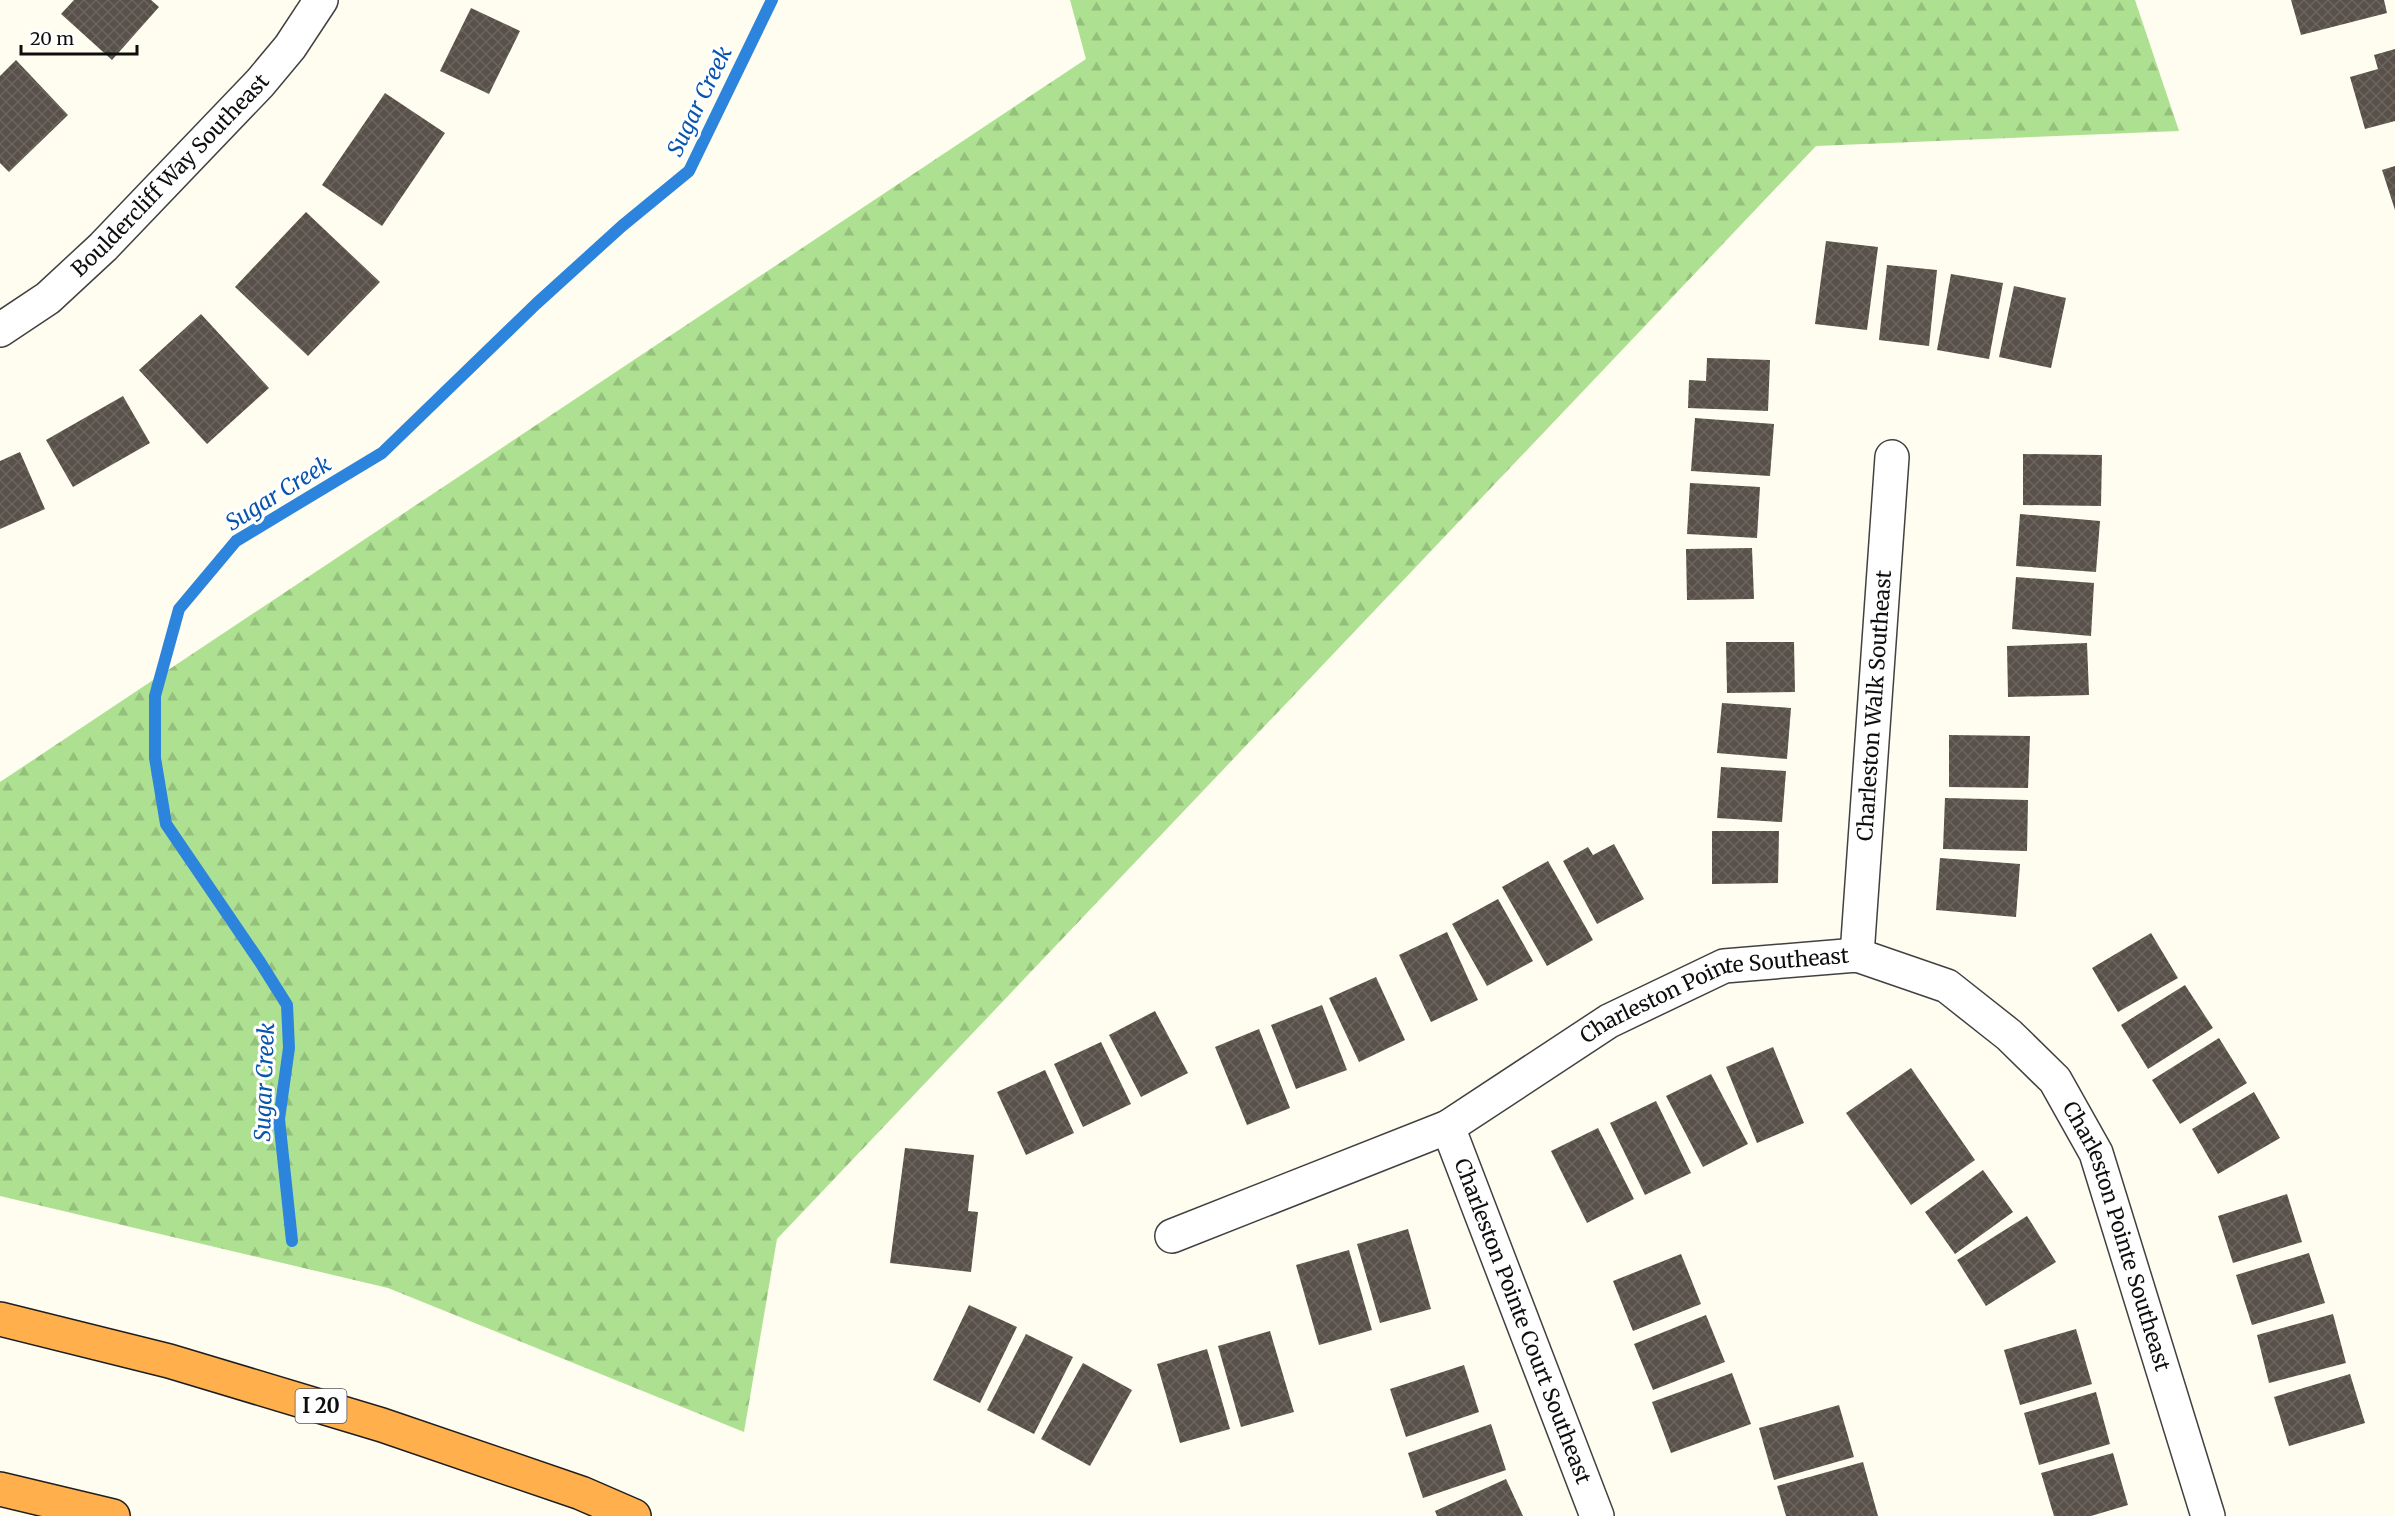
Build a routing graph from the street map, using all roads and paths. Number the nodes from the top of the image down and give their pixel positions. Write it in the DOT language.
graph roads {
  1 [pos="321,0"];
  2 [pos="0,330"];
  3 [pos="1892,457"];
  4 [pos="1857,955"];
  5 [pos="1448,1127"];
  6 [pos="1172,1236"];
  7 [pos="0,1319"];
  8 [pos="0,1489"];
  9 [pos="113,1516"];
  10 [pos="634,1516"];
  11 [pos="1597,1516"];
  12 [pos="2208,1516"];
  1 -- 2 [label="street, Bouldercliff Way Southeast"];
  3 -- 4 [label="street, Charleston Walk Southeast"];
  4 -- 5 [label="street, Charleston Pointe Southeast"];
  4 -- 12 [label="street, Charleston Pointe Southeast"];
  5 -- 6 [label="street, Charleston Pointe Southeast"];
  5 -- 11 [label="street, Charleston Pointe Court Southeast"];
  7 -- 10 [label="highway, I 20"];
  8 -- 9 [label="highway"];
}
